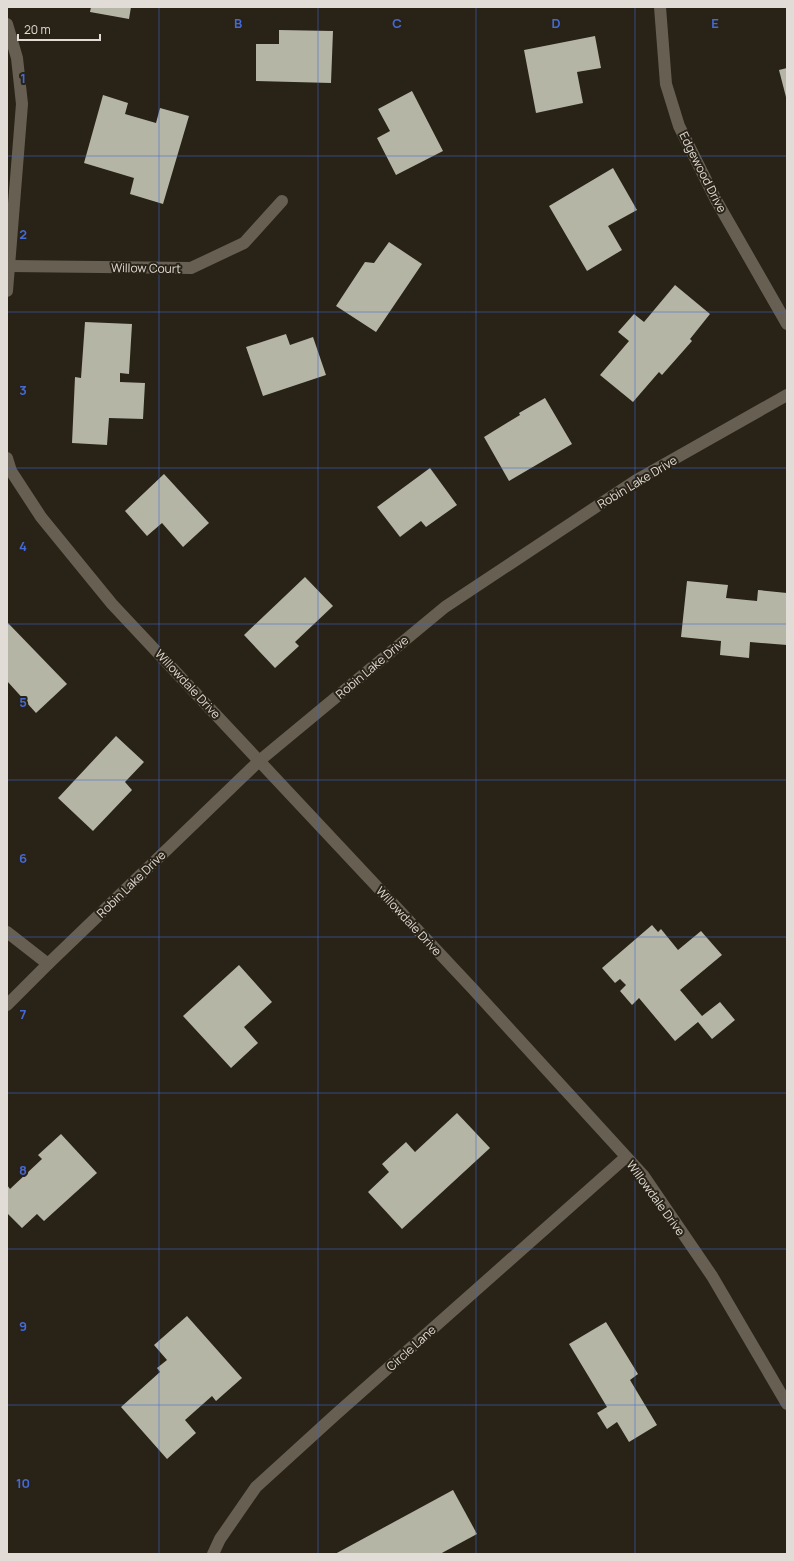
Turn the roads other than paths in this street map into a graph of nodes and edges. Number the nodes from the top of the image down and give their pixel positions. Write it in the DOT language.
graph roads {
  1 [pos="660,7"];
  2 [pos="7,24"];
  3 [pos="282,201"];
  4 [pos="9,266"];
  5 [pos="7,291"];
  6 [pos="787,324"];
  7 [pos="787,395"];
  8 [pos="7,458"];
  9 [pos="259,761"];
  10 [pos="7,932"];
  11 [pos="48,964"];
  12 [pos="7,1005"];
  13 [pos="626,1157"];
  14 [pos="787,1404"];
  15 [pos="213,1554"];
  1 -- 6 [label="street, Edgewood Drive"];
  2 -- 4 [label="street"];
  3 -- 4 [label="street, Willow Court"];
  4 -- 5 [label="street"];
  7 -- 9 [label="street, Robin Lake Drive"];
  8 -- 9 [label="street, Willowdale Drive"];
  9 -- 11 [label="street, Robin Lake Drive"];
  9 -- 13 [label="street, Willowdale Drive"];
  10 -- 11 [label="street"];
  11 -- 12 [label="street, Robin Lake Drive"];
  13 -- 14 [label="street, Willowdale Drive"];
  13 -- 15 [label="street, Circle Lane"];
}
